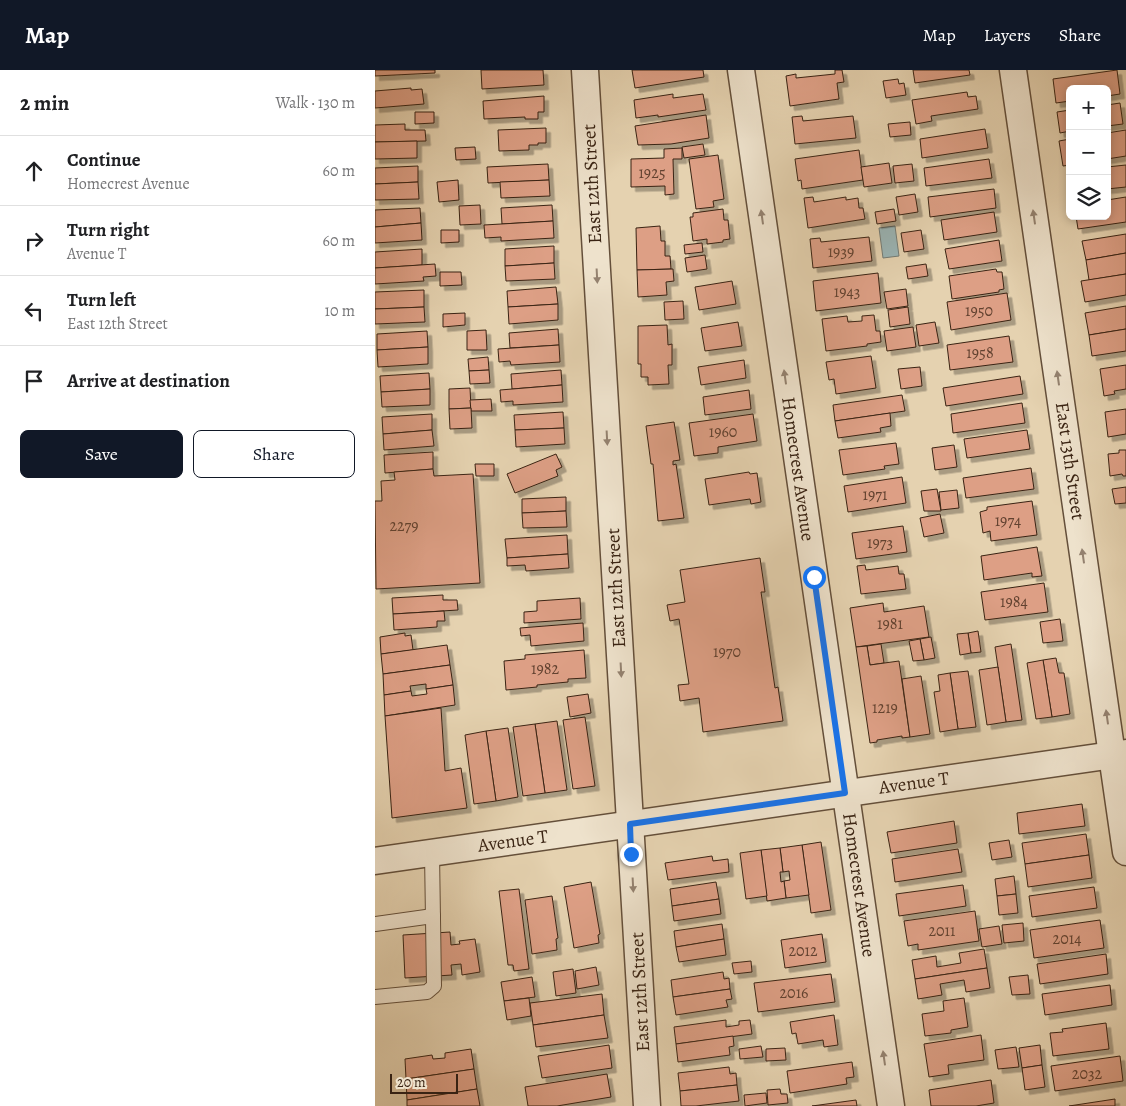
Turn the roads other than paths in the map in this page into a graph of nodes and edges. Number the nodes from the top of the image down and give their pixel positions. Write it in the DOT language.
graph roads {
  1 [pos="585,70"];
  2 [pos="741,70"];
  3 [pos="1013,70"];
  4 [pos="1119,754"];
  5 [pos="845,793"];
  6 [pos="630,824"];
  7 [pos="1126,852"];
  8 [pos="432,853"];
  9 [pos="375,861"];
  10 [pos="433,916"];
  11 [pos="375,924"];
  12 [pos="375,997"];
  13 [pos="647,1106"];
  14 [pos="891,1106"];
  1 -- 6 [label="street, East 12th Street, one-way"];
  5 -- 2 [label="street, Homecrest Avenue, one-way"];
  4 -- 3 [label="street, East 13th Street, one-way"];
  4 -- 5 [label="street, Avenue T"];
  4 -- 7 [label="street, East 13th Street"];
  5 -- 6 [label="street, Avenue T"];
  14 -- 5 [label="street, Homecrest Avenue, one-way"];
  6 -- 8 [label="street, Avenue T"];
  6 -- 13 [label="street, East 12th Street, one-way"];
  8 -- 9 [label="street, Avenue T"];
  8 -- 10 [label="lane"];
  10 -- 11 [label="lane"];
  10 -- 12 [label="lane"];
}
